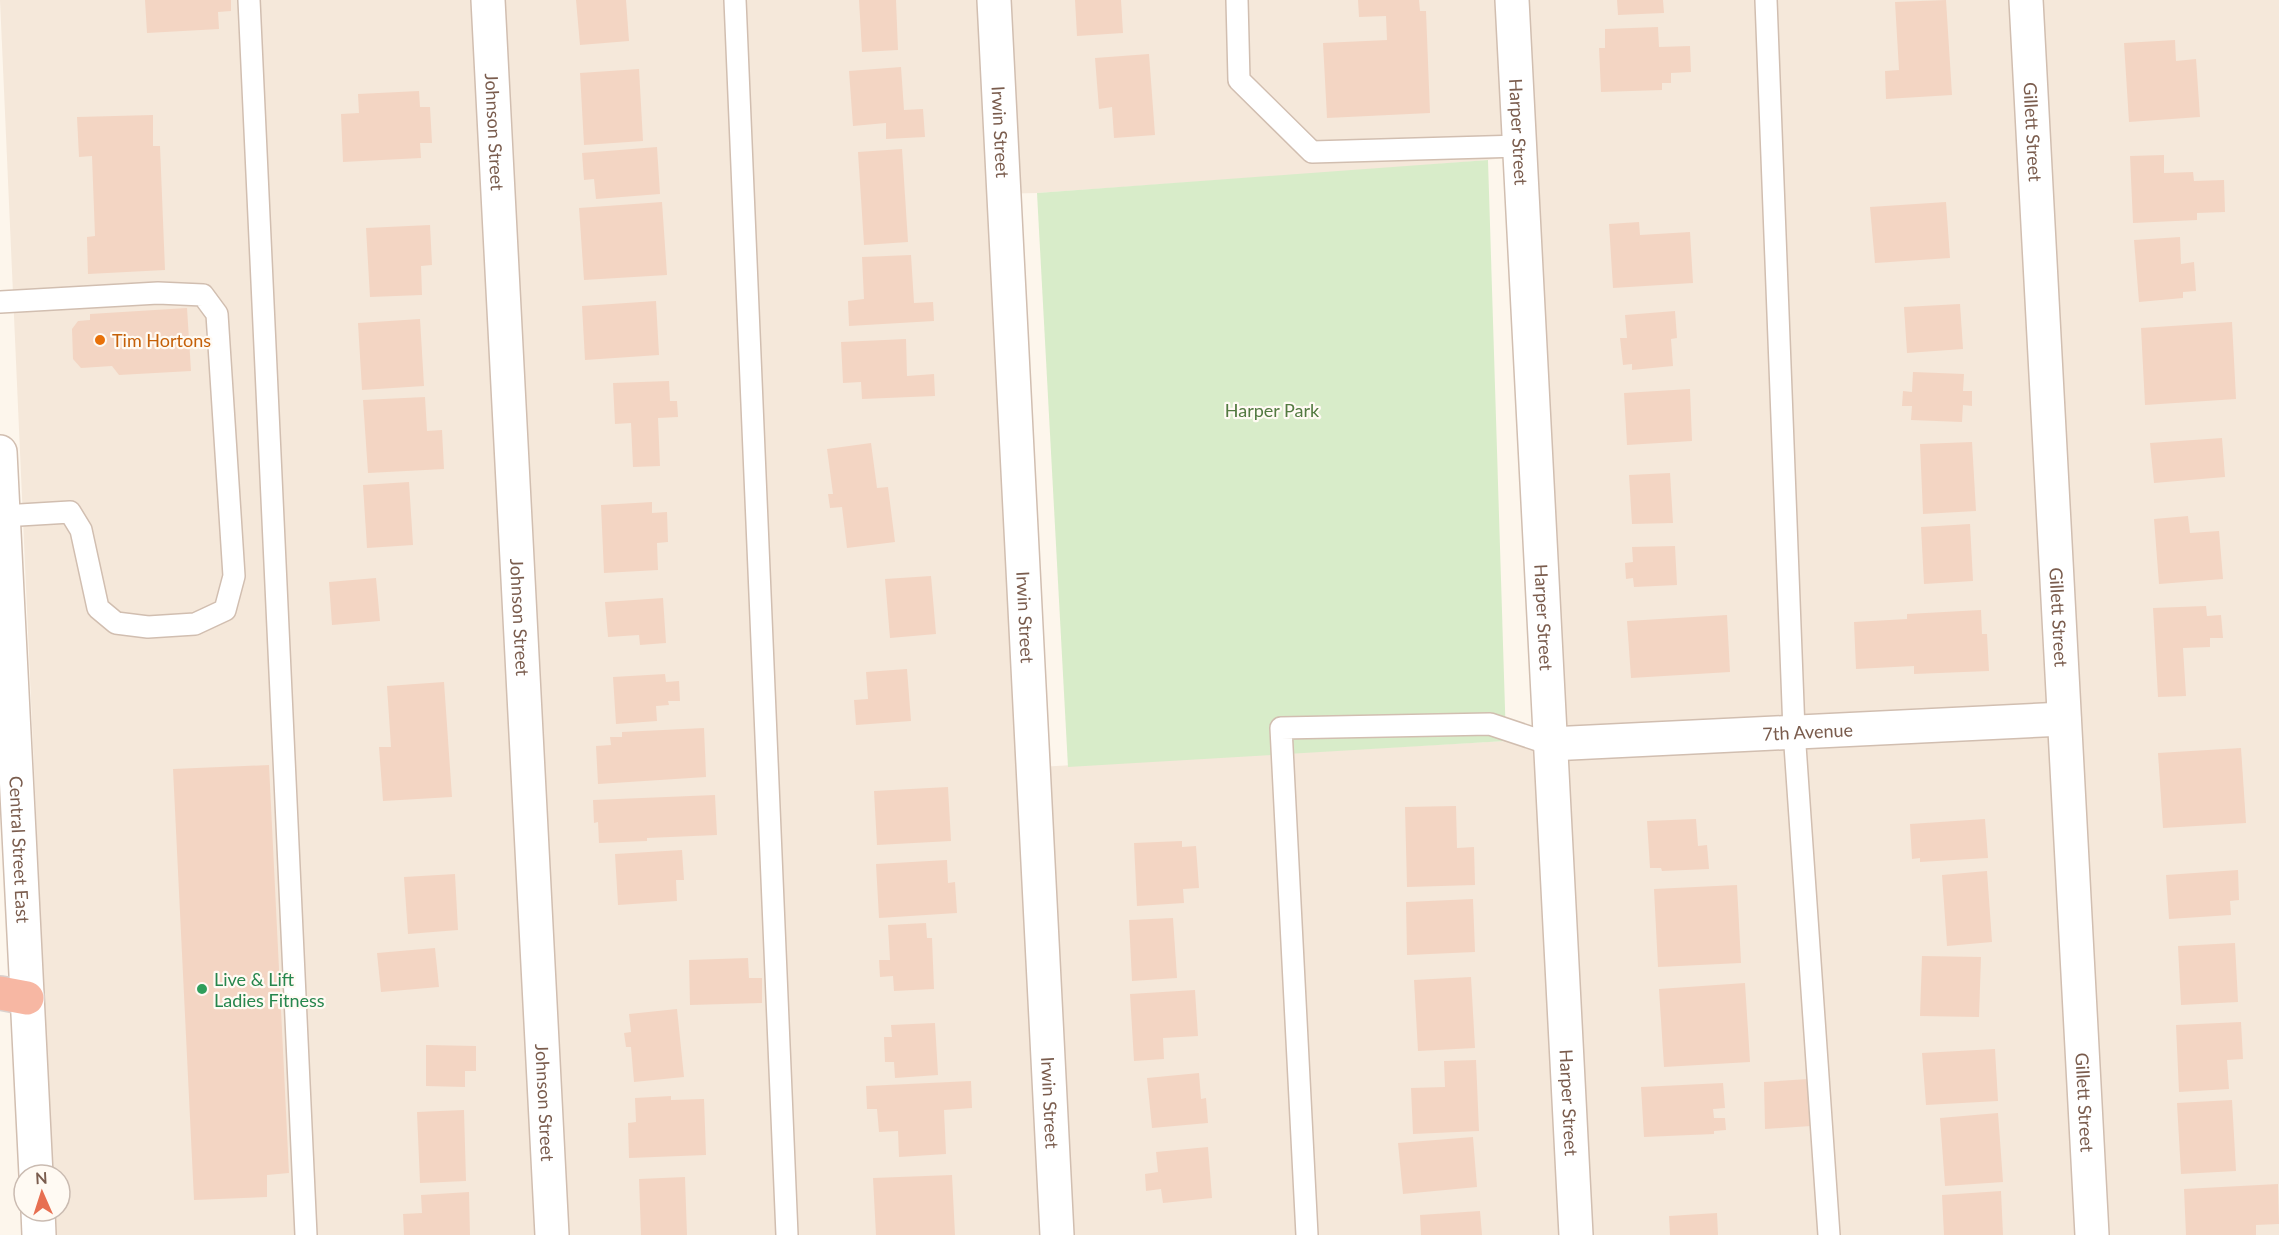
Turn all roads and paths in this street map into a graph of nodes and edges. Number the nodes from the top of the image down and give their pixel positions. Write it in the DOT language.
graph roads {
  1 [pos="249,0"];
  2 [pos="488,0"];
  3 [pos="735,0"];
  4 [pos="994,0"];
  5 [pos="1237,0"];
  6 [pos="1512,0"];
  7 [pos="1766,0"];
  8 [pos="2026,0"];
  9 [pos="1520,146"];
  10 [pos="0,302"];
  11 [pos="0,452"];
  12 [pos="3,516"];
  13 [pos="2064,719"];
  14 [pos="1794,731"];
  15 [pos="1550,744"];
  16 [pos="14,995"];
  17 [pos="35,1163"];
  18 [pos="306,1235"];
  19 [pos="552,1235"];
  20 [pos="787,1235"];
  21 [pos="1057,1235"];
  22 [pos="1307,1235"];
  23 [pos="1576,1235"];
  24 [pos="1829,1235"];
  25 [pos="2092,1235"];
  1 -- 18 [label="lane"];
  2 -- 19 [label="street, Johnson Street"];
  3 -- 20 [label="lane"];
  4 -- 21 [label="street, Irwin Street"];
  5 -- 9 [label="lane"];
  6 -- 9 [label="street, Harper Street"];
  7 -- 14 [label="lane"];
  8 -- 13 [label="street, Gillett Street"];
  9 -- 15 [label="street, Harper Street"];
  10 -- 12 [label="lane"];
  11 -- 12 [label="street, Central Street East"];
  12 -- 16 [label="street, Central Street East"];
  13 -- 14 [label="street, 7th Avenue"];
  13 -- 25 [label="street, Gillett Street"];
  14 -- 15 [label="street, 7th Avenue"];
  14 -- 24 [label="lane"];
  15 -- 22 [label="lane"];
  15 -- 23 [label="street, Harper Street"];
  16 -- 17 [label="street, Central Street East"];
}
